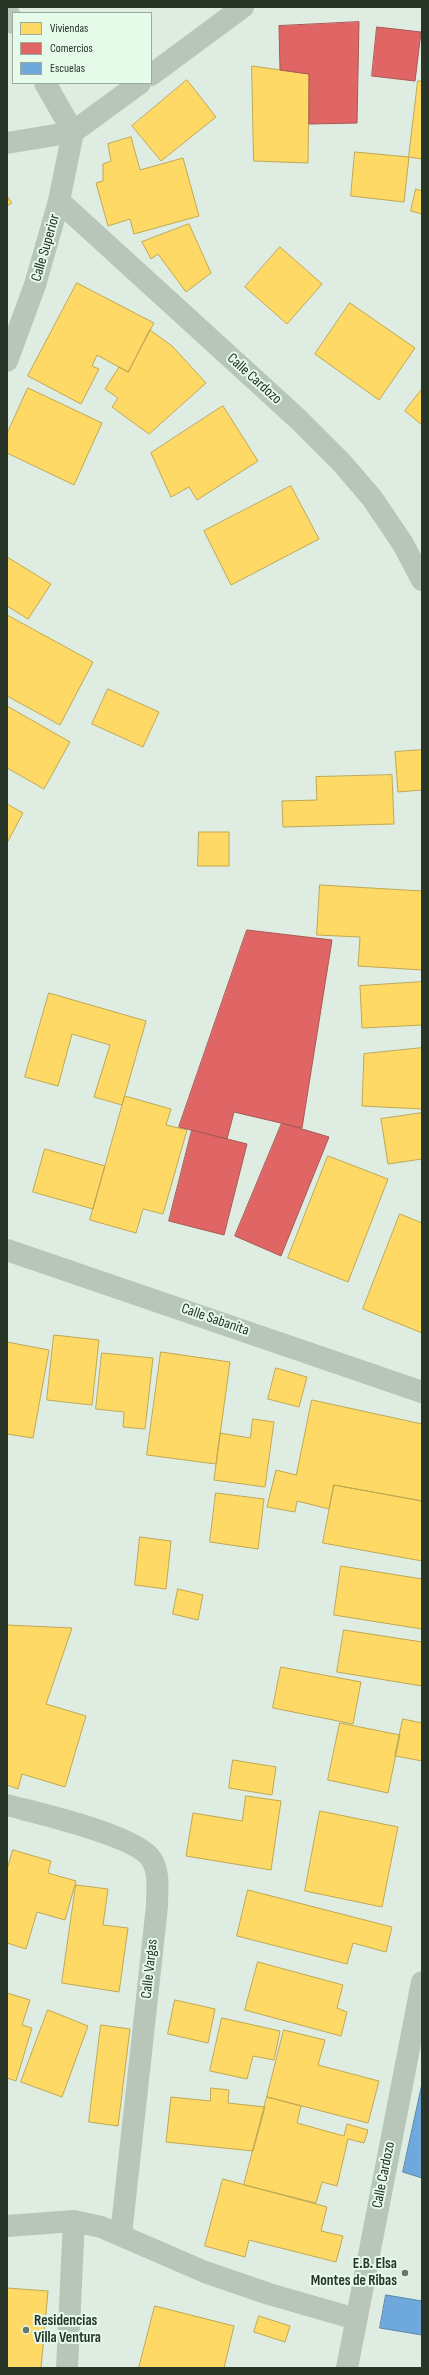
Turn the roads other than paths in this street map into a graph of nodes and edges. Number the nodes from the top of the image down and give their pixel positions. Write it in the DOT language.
graph roads {
  1 [pos="243,7"];
  2 [pos="7,10"];
  3 [pos="12,21"];
  4 [pos="152,74"];
  5 [pos="46,84"];
  6 [pos="139,84"];
  7 [pos="73,132"];
  8 [pos="7,143"];
  9 [pos="59,202"];
  10 [pos="7,361"];
  11 [pos="422,580"];
  12 [pos="7,1250"];
  13 [pos="422,1392"];
  14 [pos="7,1805"];
  15 [pos="422,1982"];
  16 [pos="74,2222"];
  17 [pos="7,2226"];
  18 [pos="121,2235"];
  19 [pos="356,2320"];
  20 [pos="67,2368"];
  21 [pos="347,2368"];
  1 -- 4 [label="street"];
  2 -- 3 [label="street"];
  5 -- 7 [label="street"];
  6 -- 7 [label="street"];
  7 -- 8 [label="street"];
  7 -- 9 [label="street, Calle Superior"];
  9 -- 10 [label="street, Calle Superior"];
  9 -- 11 [label="street, Calle Cardozo"];
  12 -- 13 [label="street, Calle Sabanita"];
  14 -- 18 [label="street, Calle Vargas"];
  15 -- 19 [label="street, Calle Cardozo"];
  16 -- 17 [label="street"];
  16 -- 18 [label="street"];
  16 -- 20 [label="street"];
  18 -- 19 [label="street"];
  19 -- 21 [label="street, Calle Cardozo"];
}
